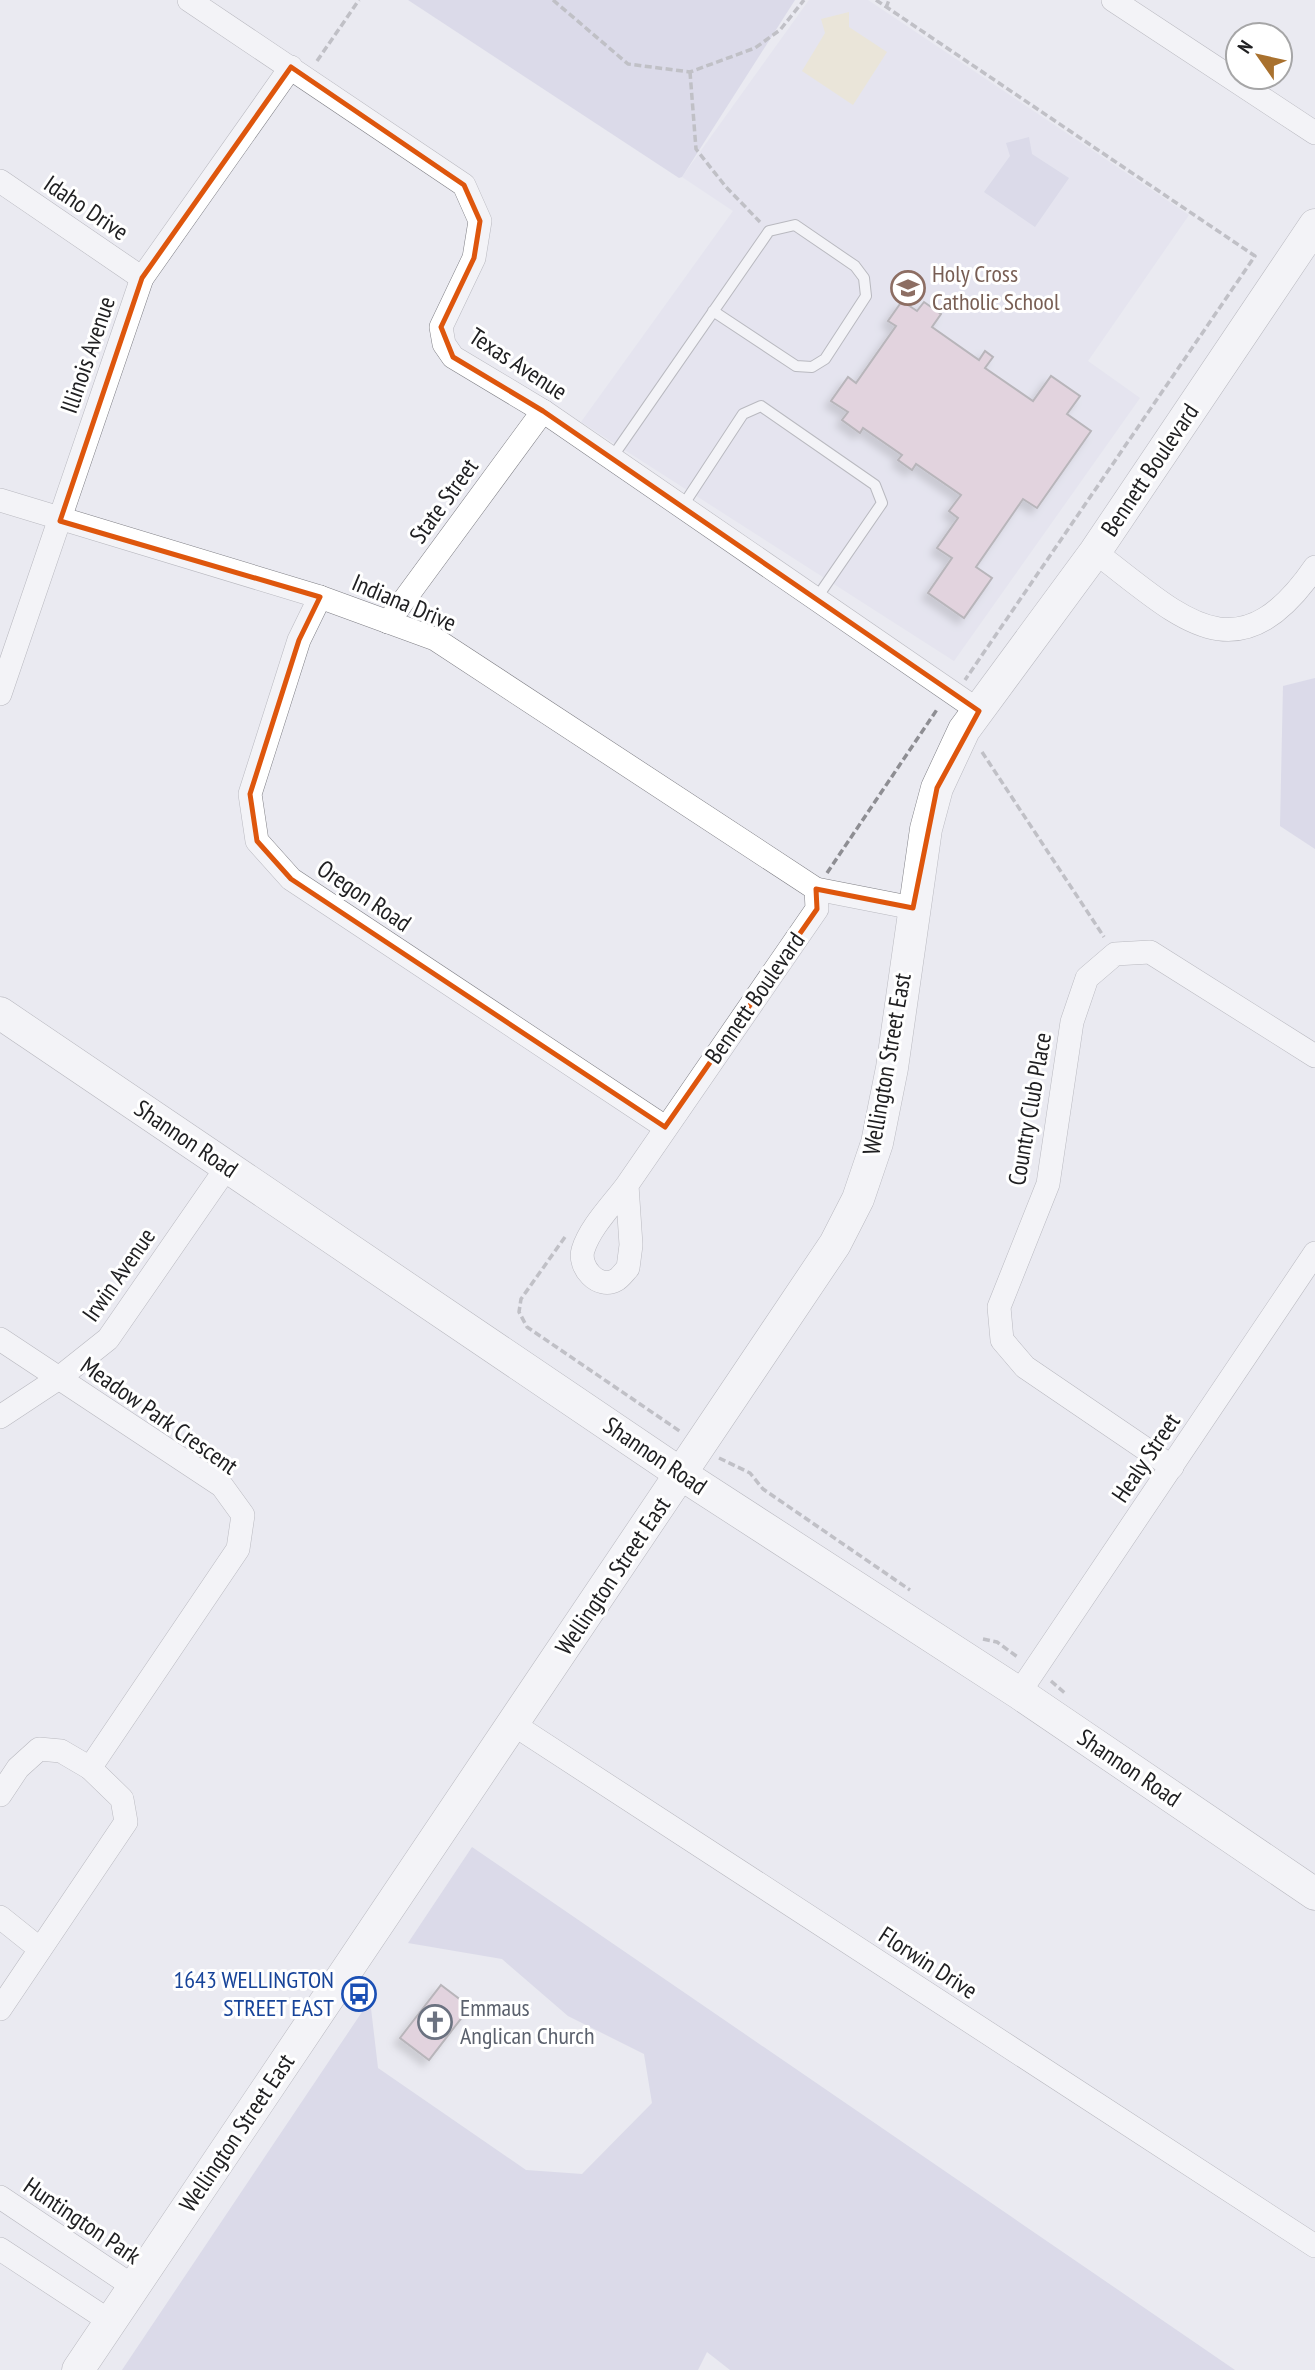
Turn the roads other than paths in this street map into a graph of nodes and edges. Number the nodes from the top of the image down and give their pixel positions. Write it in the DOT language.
graph roads {
  1 [pos="189,0"];
  2 [pos="1113,0"];
  3 [pos="298,72"];
  4 [pos="1315,132"];
  5 [pos="0,181"];
  6 [pos="1315,225"];
  7 [pos="142,278"];
  8 [pos="713,311"];
  9 [pos="543,411"];
  10 [pos="611,459"];
  11 [pos="0,500"];
  12 [pos="682,507"];
  13 [pos="60,521"];
  14 [pos="1095,552"];
  15 [pos="1315,566"];
  16 [pos="320,597"];
  17 [pos="816,599"];
  18 [pos="388,622"];
  19 [pos="0,694"];
  20 [pos="979,711"];
  21 [pos="816,889"];
  22 [pos="913,908"];
  23 [pos="0,1013"];
  24 [pos="1315,1056"];
  25 [pos="665,1127"];
  26 [pos="227,1167"];
  27 [pos="627,1185"];
  28 [pos="1315,1253"];
  29 [pos="0,1339"];
  30 [pos="58,1378"];
  31 [pos="0,1417"];
  32 [pos="1172,1467"];
  33 [pos="681,1474"];
  34 [pos="1019,1693"];
  35 [pos="513,1724"];
  36 [pos="89,1769"];
  37 [pos="0,1795"];
  38 [pos="1315,1894"];
  39 [pos="0,1917"];
  40 [pos="40,1949"];
  41 [pos="0,2009"];
  42 [pos="0,2197"];
  43 [pos="1315,2246"];
  44 [pos="0,2249"];
  45 [pos="134,2287"];
  46 [pos="111,2322"];
  47 [pos="78,2370"];
  1 -- 3 [label="street, Texas Avenue"];
  2 -- 4 [label="street"];
  3 -- 7 [label="street, Illinois Avenue"];
  3 -- 9 [label="street, Texas Avenue"];
  5 -- 7 [label="street, Idaho Drive"];
  6 -- 14 [label="main road, Bennett Boulevard"];
  7 -- 13 [label="street, Illinois Avenue"];
  8 -- 8 [label="lane"];
  8 -- 10 [label="lane"];
  9 -- 10 [label="street, Texas Avenue"];
  9 -- 18 [label="street, State Street"];
  10 -- 12 [label="street, Texas Avenue"];
  11 -- 13 [label="street, Indiana Drive"];
  12 -- 17 [label="street, Texas Avenue"];
  12 -- 17 [label="lane"];
  13 -- 16 [label="street, Indiana Drive"];
  13 -- 19 [label="street, Illinois Avenue"];
  14 -- 15 [label="street"];
  14 -- 20 [label="main road, Bennett Boulevard"];
  16 -- 18 [label="street, Indiana Drive"];
  16 -- 25 [label="street, Oregon Road"];
  17 -- 20 [label="street, Texas Avenue"];
  18 -- 21 [label="street, Indiana Drive"];
  20 -- 22 [label="main road, Wellington Street East"];
  21 -- 22 [label="street"];
  21 -- 25 [label="street, Bennett Boulevard"];
  22 -- 33 [label="main road, Wellington Street East"];
  23 -- 26 [label="main road, Shannon Road"];
  24 -- 32 [label="street, Country Club Place"];
  25 -- 27 [label="street, Bennett Boulevard"];
  26 -- 30 [label="street, Irwin Avenue"];
  26 -- 33 [label="main road, Shannon Road"];
  28 -- 32 [label="street, Healy Street"];
  29 -- 30 [label="street, Meadow Park Crescent"];
  30 -- 31 [label="street, Irwin Avenue"];
  30 -- 36 [label="street, Meadow Park Crescent"];
  32 -- 34 [label="street, Healy Street"];
  33 -- 34 [label="main road, Shannon Road"];
  33 -- 35 [label="main road, Wellington Street East"];
  34 -- 38 [label="main road, Shannon Road"];
  35 -- 43 [label="street, Florwin Drive"];
  35 -- 45 [label="main road, Wellington Street East"];
  36 -- 37 [label="street"];
  36 -- 40 [label="street"];
  39 -- 40 [label="street"];
  40 -- 41 [label="street"];
  42 -- 45 [label="street, Huntington Park"];
  44 -- 46 [label="street"];
  45 -- 46 [label="main road, Wellington Street East"];
  46 -- 47 [label="main road, Wellington Street East"];
}
